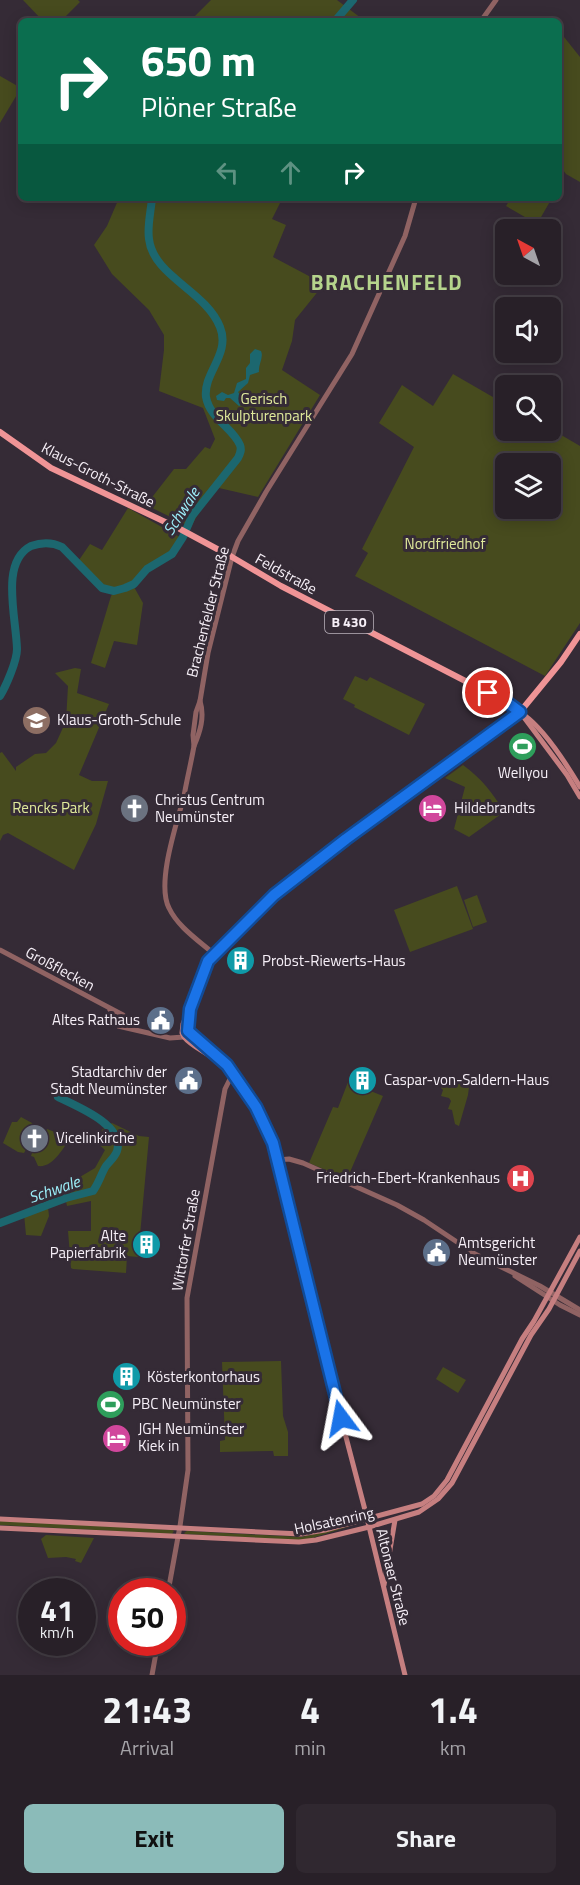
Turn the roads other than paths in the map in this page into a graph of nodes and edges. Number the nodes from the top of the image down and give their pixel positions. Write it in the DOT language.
graph roads {
  1 [pos="496,0"];
  2 [pos="483,18"];
  3 [pos="415,201"];
  4 [pos="0,432"];
  5 [pos="232,557"];
  6 [pos="580,634"];
  7 [pos="520,712"];
  8 [pos="580,787"];
  9 [pos="580,797"];
  10 [pos="0,950"];
  11 [pos="214,954"];
  12 [pos="118,1016"];
  13 [pos="125,1023"];
  14 [pos="185,1029"];
  15 [pos="184,1037"];
  16 [pos="170,1038"];
  17 [pos="196,1040"];
  18 [pos="201,1050"];
  19 [pos="211,1050"];
  20 [pos="232,1075"];
  21 [pos="278,1160"];
  22 [pos="580,1237"];
  23 [pos="580,1251"];
  24 [pos="548,1293"];
  25 [pos="555,1298"];
  26 [pos="580,1310"];
  27 [pos="580,1315"];
  28 [pos="0,1519"];
  29 [pos="367,1519"];
  30 [pos="395,1520"];
  31 [pos="369,1527"];
  32 [pos="0,1528"];
  33 [pos="180,1528"];
  34 [pos="178,1537"];
  35 [pos="171,1578"];
  36 [pos="383,1587"];
  37 [pos="155,1656"];
  38 [pos="152,1675"];
  39 [pos="405,1675"];
  1 -- 2 [label="street"];
  3 -- 5 [label="street, Brachenfelder Straße"];
  4 -- 5 [label="main road, Klaus-Groth-Straße / B 430"];
  5 -- 7 [label="main road, Feldstraße / B 430"];
  5 -- 11 [label="street, Brachenfelder Straße"];
  6 -- 7 [label="main road"];
  7 -- 8 [label="main road"];
  7 -- 9 [label="main road"];
  7 -- 11 [label="main road"];
  10 -- 12 [label="street, Großflecken"];
  11 -- 14 [label="main road"];
  12 -- 13 [label="street, Großflecken"];
  12 -- 13 [label="street, Großflecken"];
  13 -- 16 [label="street"];
  14 -- 15 [label="street"];
  14 -- 16 [label="street"];
  14 -- 17 [label="main road, Altonaer Straße"];
  15 -- 16 [label="street"];
  15 -- 17 [label="main road, Altonaer Straße"];
  15 -- 18 [label="main road, Altonaer Straße"];
  17 -- 19 [label="main road, Altonaer Straße"];
  18 -- 19 [label="main road"];
  18 -- 20 [label="main road, Altonaer Straße"];
  19 -- 20 [label="main road, Altonaer Straße"];
  20 -- 21 [label="main road, Altonaer Straße"];
  20 -- 33 [label="street, Wittorfer Straße"];
  21 -- 24 [label="street"];
  21 -- 29 [label="main road, Altonaer Straße"];
  22 -- 24 [label="main road, Holsatenring"];
  23 -- 25 [label="main road, Holsatenring"];
  24 -- 25 [label="street"];
  24 -- 29 [label="main road, Holsatenring"];
  25 -- 26 [label="street"];
  25 -- 27 [label="street"];
  25 -- 30 [label="main road, Holsatenring"];
  28 -- 33 [label="main road, Holsatenring"];
  29 -- 31 [label="main road, Altonaer Straße"];
  29 -- 33 [label="main road, Holsatenring"];
  30 -- 31 [label="main road, Holsatenring"];
  30 -- 36 [label="main road"];
  31 -- 34 [label="main road, Holsatenring"];
  31 -- 36 [label="main road, Altonaer Straße"];
  32 -- 34 [label="main road, Holsatenring"];
  33 -- 34 [label="street, Wittorfer Straße"];
  34 -- 35 [label="street, Wittorfer Straße"];
  36 -- 39 [label="main road, Altonaer Straße"];
  37 -- 38 [label="street"];
}
